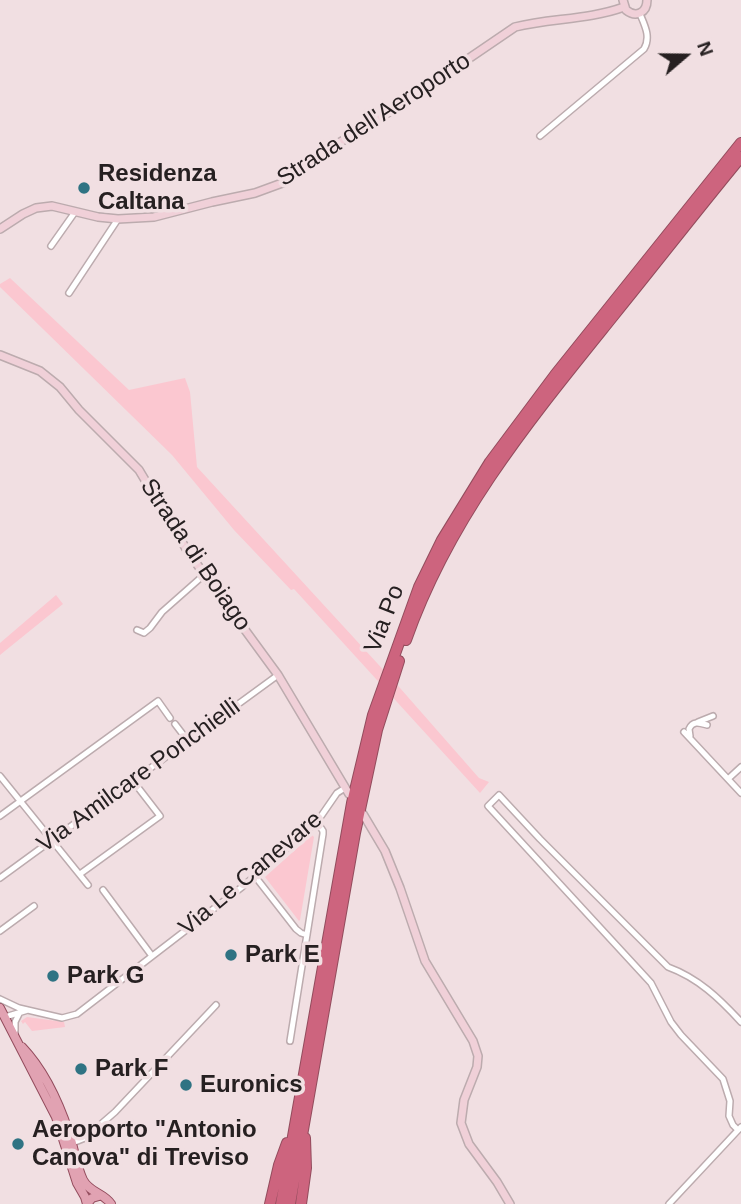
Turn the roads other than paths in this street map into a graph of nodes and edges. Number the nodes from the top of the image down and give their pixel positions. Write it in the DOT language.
graph roads {
  1 [pos="647,0"];
  2 [pos="623,4"];
  3 [pos="640,14"];
  4 [pos="540,136"];
  5 [pos="741,144"];
  6 [pos="741,157"];
  7 [pos="75,212"];
  8 [pos="118,219"];
  9 [pos="0,229"];
  10 [pos="51,246"];
  11 [pos="69,293"];
  12 [pos="0,355"];
  13 [pos="205,574"];
  14 [pos="137,630"];
  15 [pos="278,675"];
  16 [pos="713,716"];
  17 [pos="170,718"];
  18 [pos="698,722"];
  19 [pos="175,724"];
  20 [pos="707,726"];
  21 [pos="684,732"];
  22 [pos="691,739"];
  23 [pos="188,741"];
  24 [pos="741,767"];
  25 [pos="0,776"];
  26 [pos="728,779"];
  27 [pos="133,781"];
  28 [pos="347,791"];
  29 [pos="741,793"];
  30 [pos="20,802"];
  31 [pos="363,814"];
  32 [pos="0,816"];
  33 [pos="317,822"];
  34 [pos="53,840"];
  35 [pos="80,874"];
  36 [pos="254,875"];
  37 [pos="0,878"];
  38 [pos="88,885"];
  39 [pos="103,890"];
  40 [pos="34,906"];
  41 [pos="0,931"];
  42 [pos="307,935"];
  43 [pos="152,956"];
  44 [pos="0,999"];
  45 [pos="216,1005"];
  46 [pos="19,1011"];
  47 [pos="2,1013"];
  48 [pos="741,1021"];
  49 [pos="15,1035"];
  50 [pos="290,1041"];
  51 [pos="301,1113"];
  52 [pos="739,1129"];
  53 [pos="69,1144"];
  54 [pos="99,1196"];
  55 [pos="87,1204"];
  56 [pos="111,1204"];
  57 [pos="270,1204"];
  58 [pos="281,1204"];
  59 [pos="290,1204"];
  60 [pos="301,1204"];
  61 [pos="509,1204"];
  62 [pos="669,1204"];
  1 -- 3 [label="street"];
  2 -- 3 [label="street, Strada dell'Aeroporto"];
  2 -- 8 [label="street, Strada dell'Aeroporto"];
  3 -- 4 [label="street"];
  5 -- 51 [label="highway, Via Po"];
  6 -- 51 [label="highway, Via Po"];
  7 -- 8 [label="street, Strada dell'Aeroporto"];
  7 -- 9 [label="street, Strada dell'Aeroporto"];
  7 -- 10 [label="street"];
  8 -- 11 [label="street"];
  12 -- 13 [label="street, Strada di Boiago"];
  13 -- 14 [label="street"];
  13 -- 15 [label="street, Strada di Boiago"];
  15 -- 23 [label="street, Via Amilcare Ponchielli"];
  15 -- 28 [label="street, Strada di Boiago"];
  16 -- 18 [label="street"];
  17 -- 30 [label="street"];
  18 -- 20 [label="street"];
  18 -- 22 [label="street"];
  19 -- 23 [label="street"];
  21 -- 22 [label="street"];
  22 -- 26 [label="street"];
  23 -- 27 [label="street, Via Amilcare Ponchielli"];
  24 -- 26 [label="street"];
  25 -- 30 [label="street"];
  26 -- 29 [label="street"];
  27 -- 34 [label="street, Via Amilcare Ponchielli"];
  27 -- 35 [label="street"];
  28 -- 33 [label="street, Via Le Canevare"];
  30 -- 32 [label="street"];
  30 -- 34 [label="street"];
  31 -- 61 [label="street"];
  33 -- 36 [label="street, Via Le Canevare"];
  33 -- 42 [label="street"];
  34 -- 35 [label="street"];
  34 -- 37 [label="street, Via Amilcare Ponchielli"];
  35 -- 38 [label="street"];
  36 -- 42 [label="street"];
  36 -- 43 [label="street, Via Le Canevare"];
  39 -- 43 [label="street"];
  40 -- 41 [label="street"];
  42 -- 50 [label="street"];
  43 -- 46 [label="street, Via Le Canevare"];
  44 -- 46 [label="street, Via Le Canevare"];
  45 -- 53 [label="street"];
  46 -- 47 [label="street"];
  46 -- 49 [label="street"];
  47 -- 49 [label="main road"];
  48 -- 52 [label="street"];
  49 -- 53 [label="main road"];
  51 -- 57 [label="highway"];
  51 -- 58 [label="highway, Via Po"];
  51 -- 59 [label="highway, Via Po"];
  51 -- 60 [label="highway"];
  52 -- 62 [label="street"];
  53 -- 54 [label="main road"];
  53 -- 55 [label="main road"];
  54 -- 55 [label="main road"];
  54 -- 56 [label="main road"];
}
